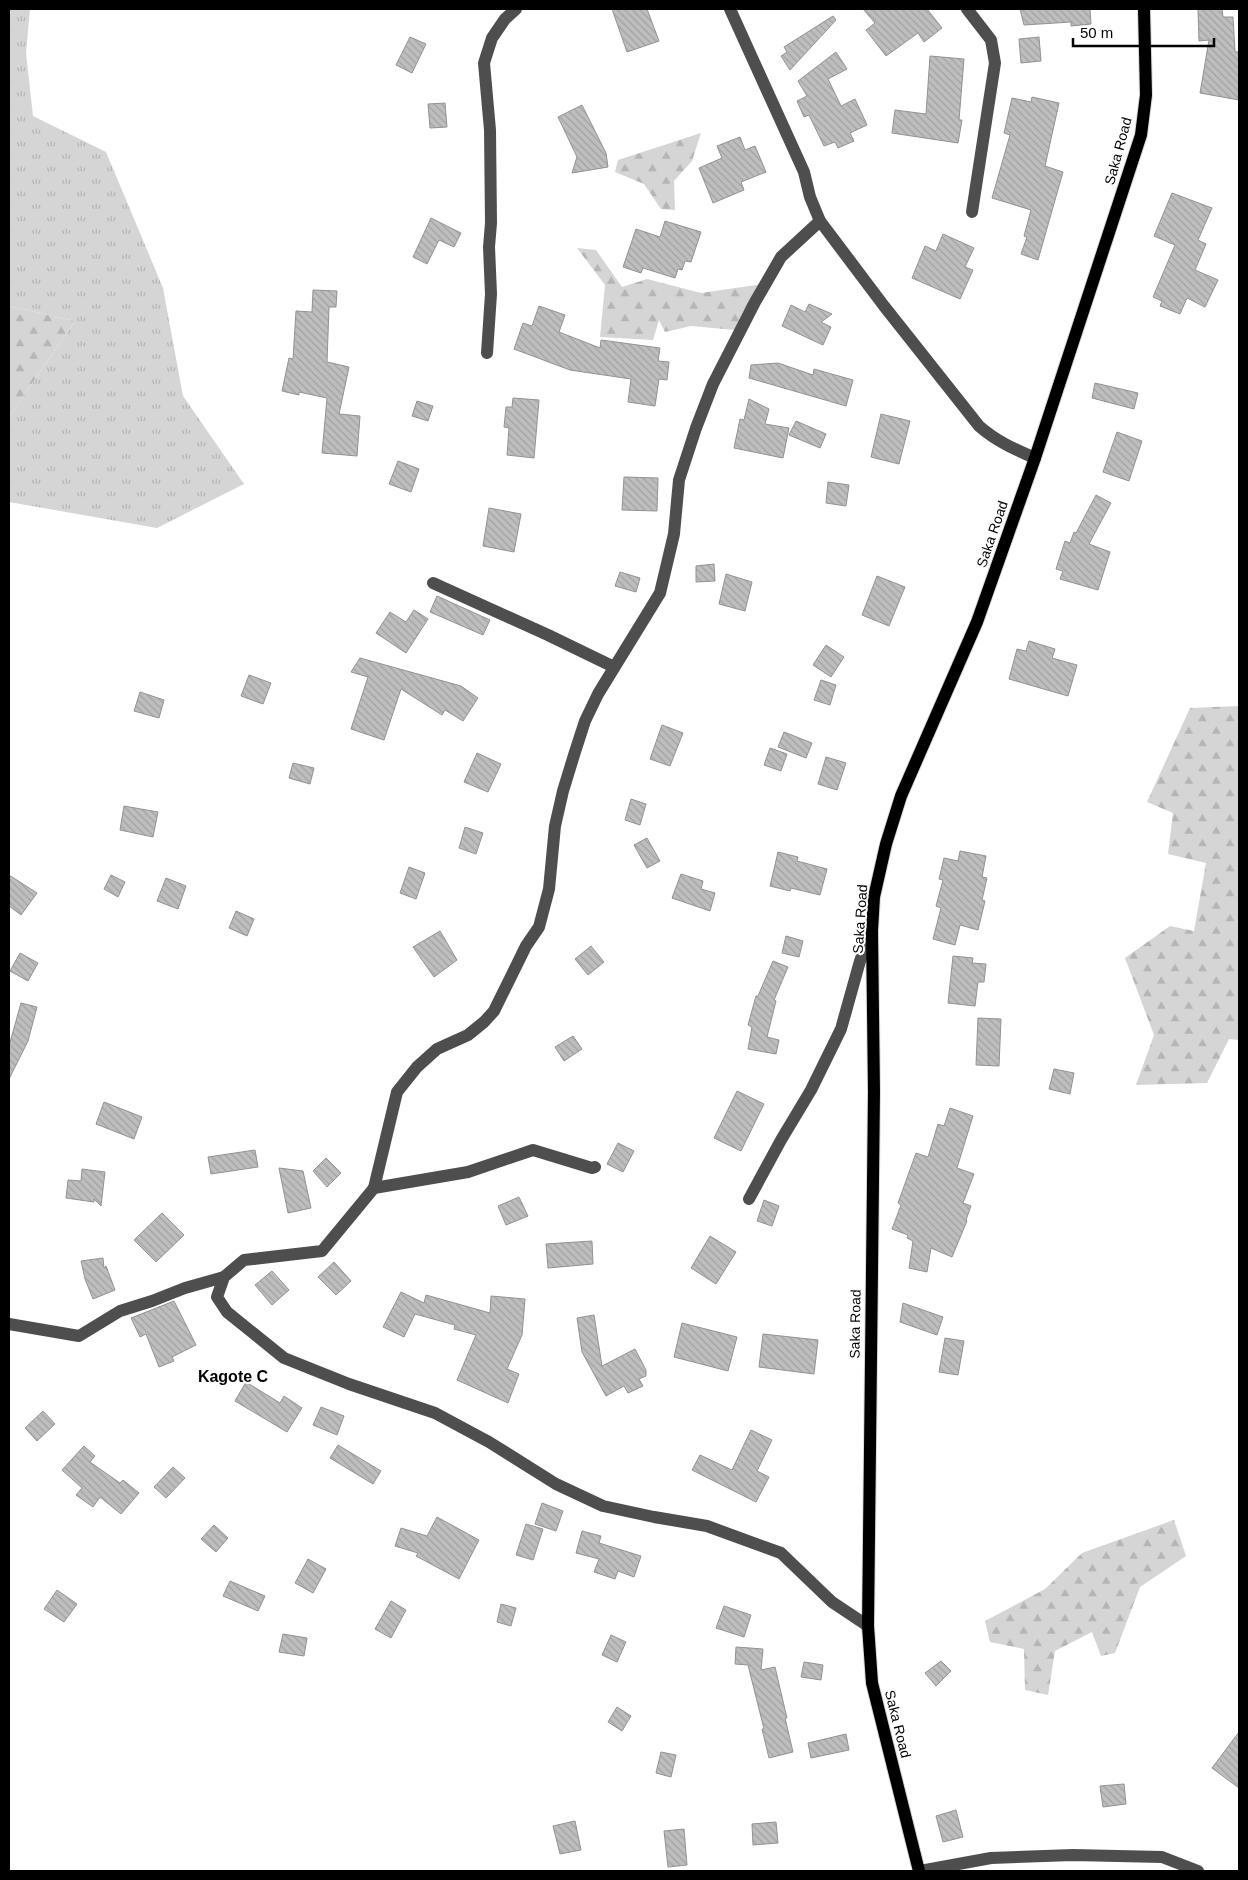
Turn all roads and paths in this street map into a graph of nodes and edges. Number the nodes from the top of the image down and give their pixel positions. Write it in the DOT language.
graph roads {
  1 [pos="516,9"];
  2 [pos="730,9"];
  3 [pos="967,9"];
  4 [pos="1144,9"];
  5 [pos="972,212"];
  6 [pos="820,221"];
  7 [pos="486,353"];
  8 [pos="1035,458"];
  9 [pos="433,583"];
  10 [pos="614,667"];
  11 [pos="872,931"];
  12 [pos="595,1167"];
  13 [pos="374,1188"];
  14 [pos="749,1199"];
  15 [pos="224,1277"];
  16 [pos="9,1324"];
  17 [pos="868,1626"];
  18 [pos="920,1871"];
  19 [pos="1198,1871"];
  1 -- 7 [label="street"];
  2 -- 6 [label="street"];
  3 -- 5 [label="street"];
  4 -- 8 [label="main road, Saka Road"];
  6 -- 8 [label="street"];
  6 -- 10 [label="street"];
  8 -- 11 [label="main road, Saka Road"];
  9 -- 10 [label="street"];
  10 -- 13 [label="street"];
  11 -- 14 [label="street"];
  11 -- 17 [label="main road, Saka Road"];
  12 -- 13 [label="street"];
  13 -- 15 [label="street"];
  15 -- 16 [label="street"];
  15 -- 17 [label="street"];
  17 -- 18 [label="main road, Saka Road"];
  18 -- 19 [label="street"];
}
